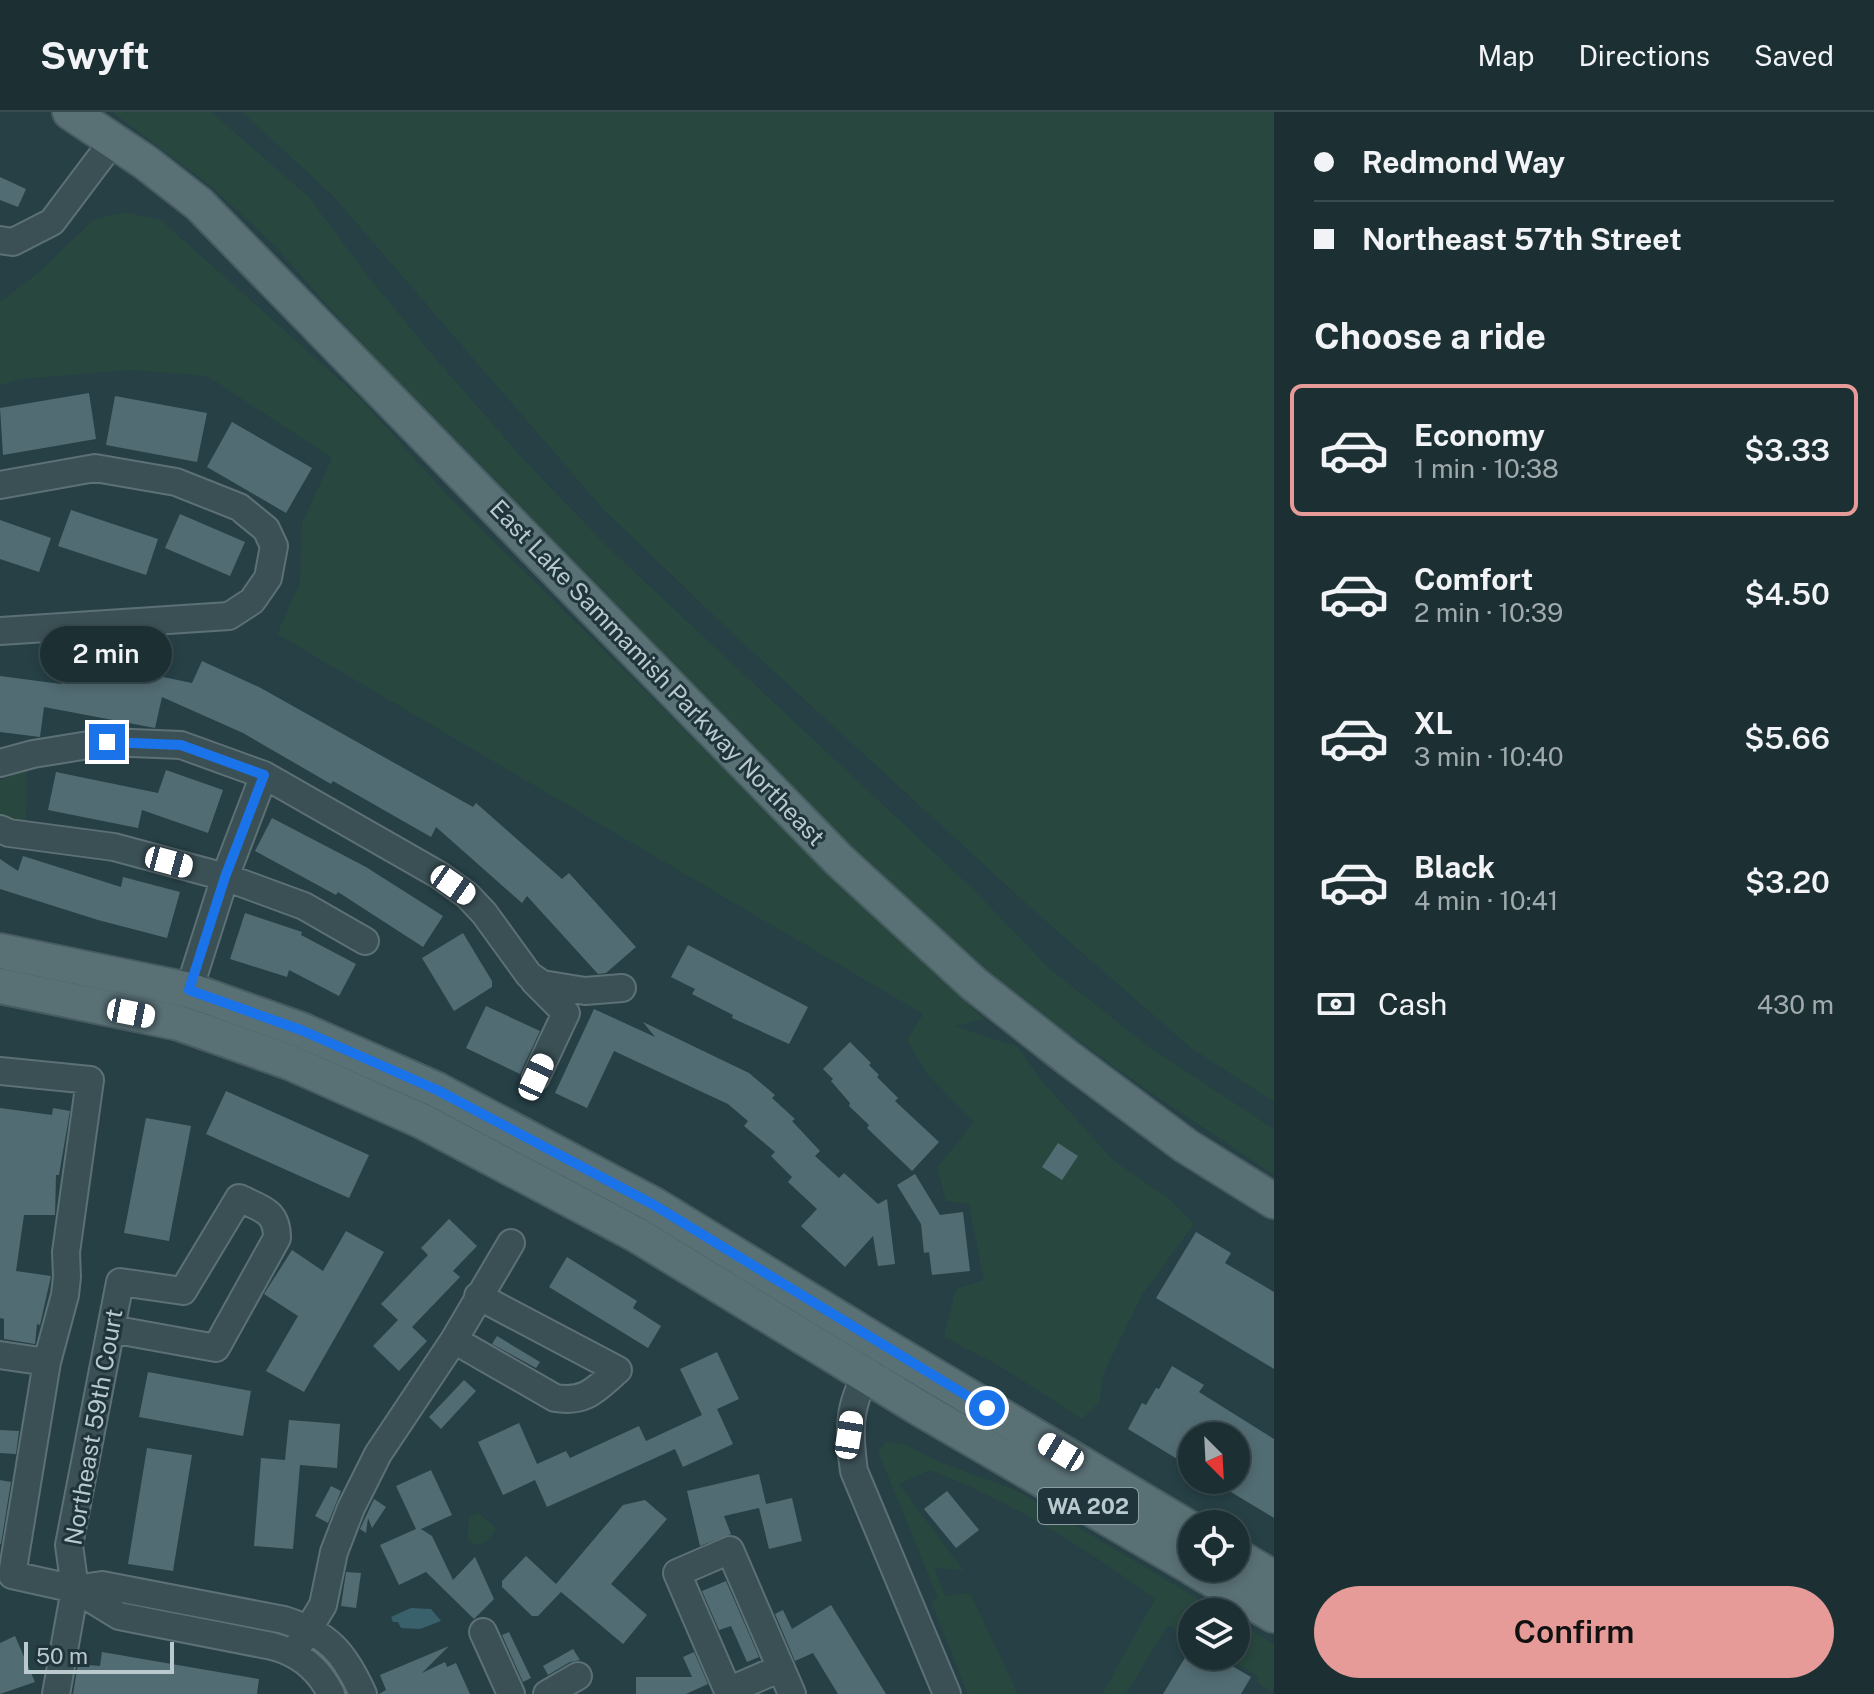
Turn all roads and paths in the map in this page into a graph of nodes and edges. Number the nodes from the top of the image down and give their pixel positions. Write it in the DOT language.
graph roads {
  1 [pos="70,112"];
  2 [pos="113,141"];
  3 [pos="0,240"];
  4 [pos="0,485"];
  5 [pos="0,631"];
  6 [pos="0,763"];
  7 [pos="264,775"];
  8 [pos="0,829"];
  9 [pos="225,877"];
  10 [pos="365,941"];
  11 [pos="0,951"];
  12 [pos="529,975"];
  13 [pos="0,986"];
  14 [pos="622,988"];
  15 [pos="189,990"];
  16 [pos="0,1071"];
  17 [pos="536,1077"];
  18 [pos="1274,1201"];
  19 [pos="511,1243"];
  20 [pos="478,1296"];
  21 [pos="111,1329"];
  22 [pos="454,1340"];
  23 [pos="882,1345"];
  24 [pos="0,1355"];
  25 [pos="47,1362"];
  26 [pos="865,1375"];
  27 [pos="1178,1522"];
  28 [pos="1178,1560"];
  29 [pos="1250,1564"];
  30 [pos="6,1577"];
  31 [pos="1274,1578"];
  32 [pos="1216,1582"];
  33 [pos="75,1589"];
  34 [pos="1274,1615"];
  35 [pos="308,1628"];
  36 [pos="483,1632"];
  37 [pos="294,1653"];
  38 [pos="781,1668"];
  39 [pos="578,1676"];
  40 [pos="360,1686"];
  41 [pos="327,1693"];
  42 [pos="56,1694"];
  43 [pos="511,1694"];
  44 [pos="547,1694"];
  45 [pos="792,1694"];
  46 [pos="947,1694"];
  1 -- 2 [label="main road, East Lake Sammamish Parkway Northeast"];
  2 -- 3 [label="street"];
  2 -- 18 [label="main road, East Lake Sammamish Parkway Northeast"];
  4 -- 5 [label="street"];
  6 -- 7 [label="street"];
  7 -- 9 [label="street"];
  7 -- 12 [label="street"];
  8 -- 9 [label="street"];
  9 -- 10 [label="street"];
  9 -- 15 [label="street"];
  11 -- 15 [label="main road, WA 202"];
  12 -- 14 [label="street"];
  12 -- 17 [label="street"];
  13 -- 26 [label="main road, WA 202"];
  15 -- 23 [label="main road, WA 202"];
  16 -- 25 [label="street"];
  19 -- 20 [label="street"];
  20 -- 22 [label="street"];
  20 -- 22 [label="street"];
  21 -- 21 [label="street, Northeast 59th Court"];
  21 -- 33 [label="street, Northeast 59th Court"];
  22 -- 35 [label="street"];
  23 -- 26 [label="street"];
  23 -- 27 [label="main road, WA 202"];
  24 -- 25 [label="street"];
  25 -- 30 [label="street"];
  26 -- 28 [label="main road, WA 202"];
  26 -- 46 [label="street"];
  29 -- 31 [label="main road"];
  30 -- 33 [label="street"];
  32 -- 34 [label="main road, WA 202"];
  33 -- 35 [label="street"];
  33 -- 37 [label="street"];
  33 -- 42 [label="street, Northeast 59th Court"];
  35 -- 37 [label="street"];
  35 -- 40 [label="street"];
  36 -- 43 [label="street"];
  37 -- 41 [label="street"];
  38 -- 38 [label="street"];
  38 -- 45 [label="street"];
  39 -- 44 [label="street"];
  40 -- 41 [label="street"];
}
